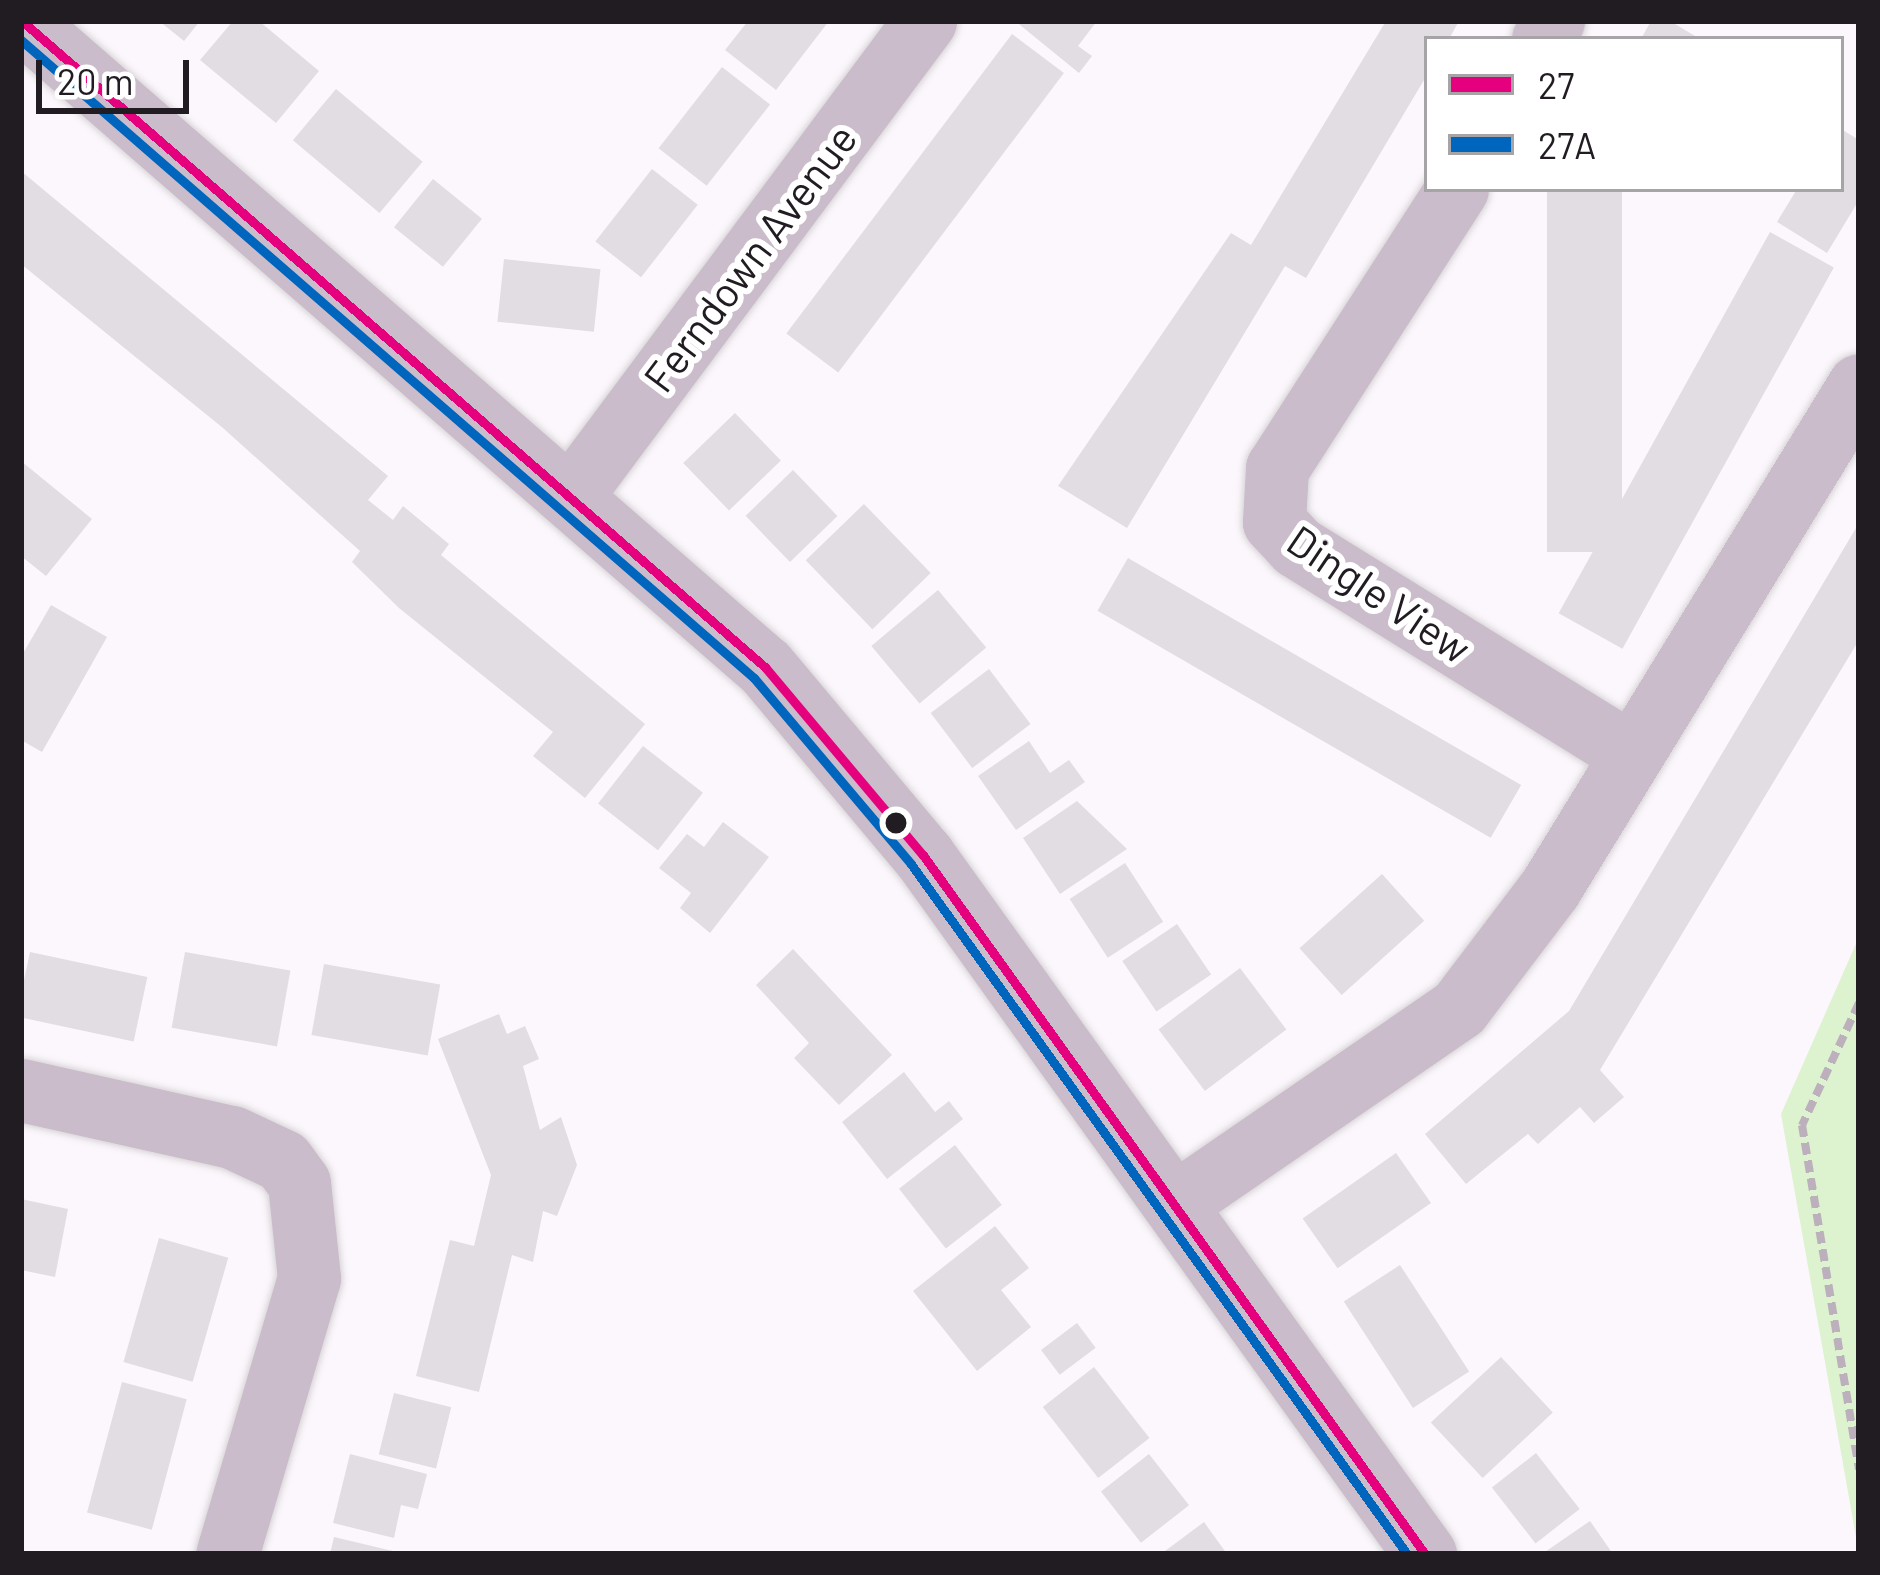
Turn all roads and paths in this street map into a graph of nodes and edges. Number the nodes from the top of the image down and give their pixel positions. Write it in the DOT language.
graph roads {
  1 [pos="22,21"];
  2 [pos="925,21"];
  3 [pos="1455,192"];
  4 [pos="1859,385"];
  5 [pos="573,493"];
  6 [pos="1632,754"];
  7 [pos="1859,1003"];
  8 [pos="21,1090"];
  9 [pos="1177,1202"];
  10 [pos="1859,1469"];
  11 [pos="227,1554"];
  12 [pos="1425,1554"];
  1 -- 5 [label="street"];
  2 -- 5 [label="street, Ferndown Avenue"];
  3 -- 6 [label="street, Dingle View"];
  4 -- 6 [label="street"];
  5 -- 9 [label="street"];
  6 -- 9 [label="street"];
  7 -- 10 [label="path"];
  8 -- 11 [label="street"];
  9 -- 12 [label="street"];
}
